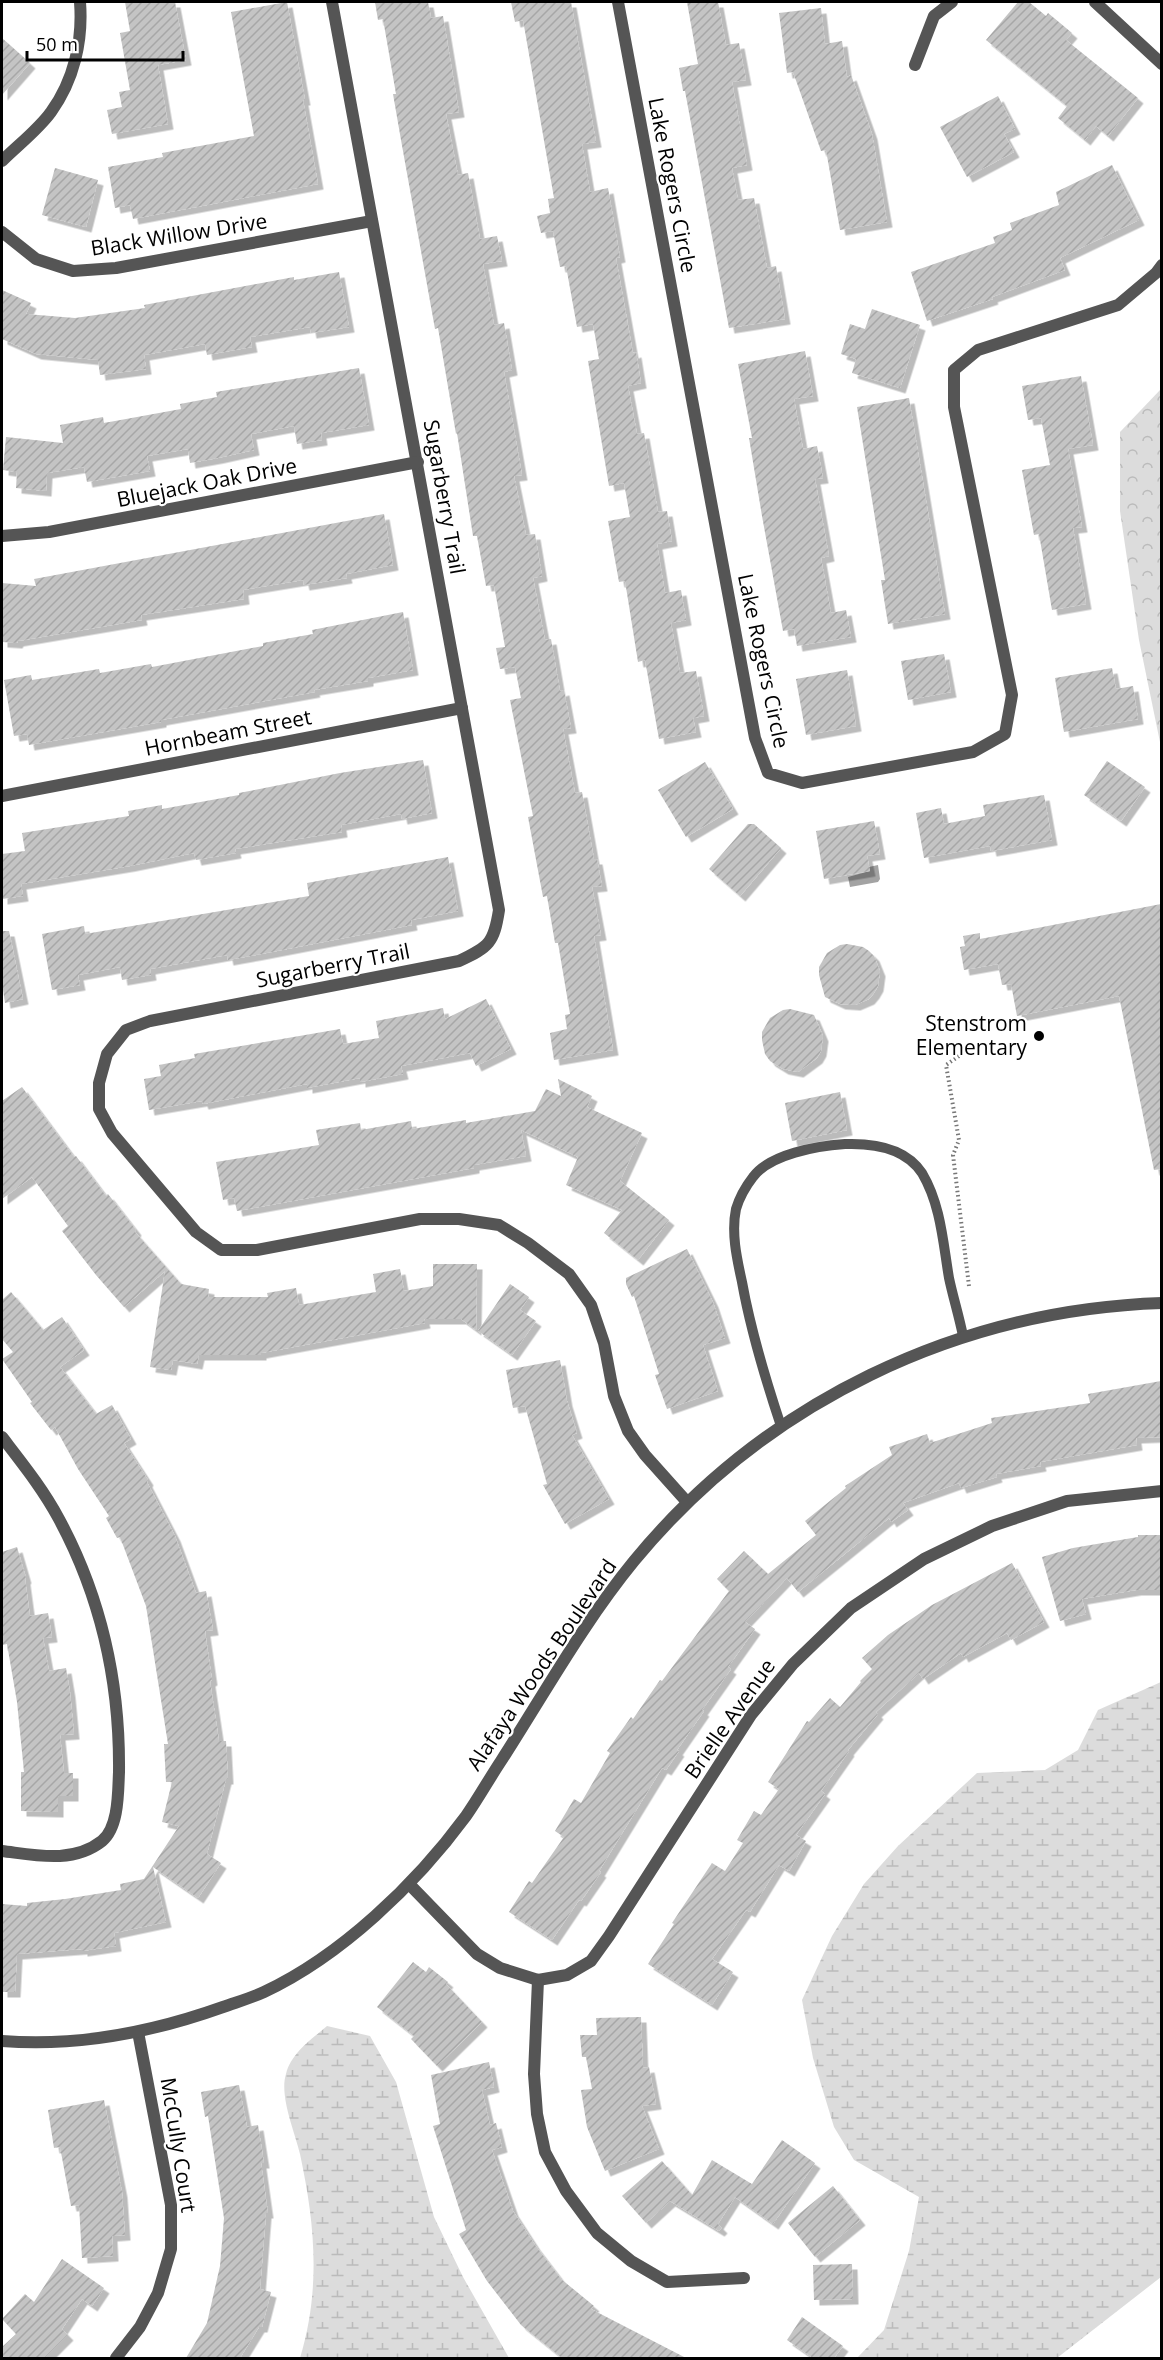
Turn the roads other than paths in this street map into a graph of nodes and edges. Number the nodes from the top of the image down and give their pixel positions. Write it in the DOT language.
graph roads {
  1 [pos="80,2"];
  2 [pos="332,2"];
  3 [pos="618,2"];
  4 [pos="952,2"];
  5 [pos="1095,2"];
  6 [pos="1161,64"];
  7 [pos="915,65"];
  8 [pos="2,161"];
  9 [pos="372,221"];
  10 [pos="2,232"];
  11 [pos="1161,265"];
  12 [pos="418,462"];
  13 [pos="2,536"];
  14 [pos="462,708"];
  15 [pos="2,796"];
  16 [pos="1161,1303"];
  17 [pos="963,1336"];
  18 [pos="781,1426"];
  19 [pos="2,1437"];
  20 [pos="1161,1491"];
  21 [pos="687,1502"];
  22 [pos="2,1851"];
  23 [pos="410,1885"];
  24 [pos="538,1980"];
  25 [pos="138,2032"];
  26 [pos="2,2041"];
  27 [pos="744,2278"];
  28 [pos="116,2358"];
  1 -- 8 [label="street"];
  2 -- 9 [label="street, Sugarberry Trail"];
  3 -- 11 [label="street, Lake Rogers Circle"];
  4 -- 7 [label="street"];
  5 -- 6 [label="street"];
  9 -- 10 [label="street, Black Willow Drive"];
  9 -- 12 [label="street, Sugarberry Trail"];
  12 -- 13 [label="street, Bluejack Oak Drive"];
  12 -- 14 [label="street, Sugarberry Trail"];
  14 -- 15 [label="street, Hornbeam Street"];
  14 -- 21 [label="street, Sugarberry Trail"];
  16 -- 17 [label="street, Alafaya Woods Boulevard"];
  17 -- 18 [label="street, Alafaya Woods Boulevard"];
  17 -- 18 [label="lane"];
  18 -- 21 [label="street, Alafaya Woods Boulevard"];
  19 -- 22 [label="street"];
  20 -- 24 [label="street, Brielle Avenue"];
  21 -- 23 [label="street, Alafaya Woods Boulevard"];
  23 -- 24 [label="street, Brielle Avenue"];
  23 -- 25 [label="street, Alafaya Woods Boulevard"];
  24 -- 27 [label="street"];
  25 -- 26 [label="street, Alafaya Woods Boulevard"];
  25 -- 28 [label="street, McCully Court"];
}
